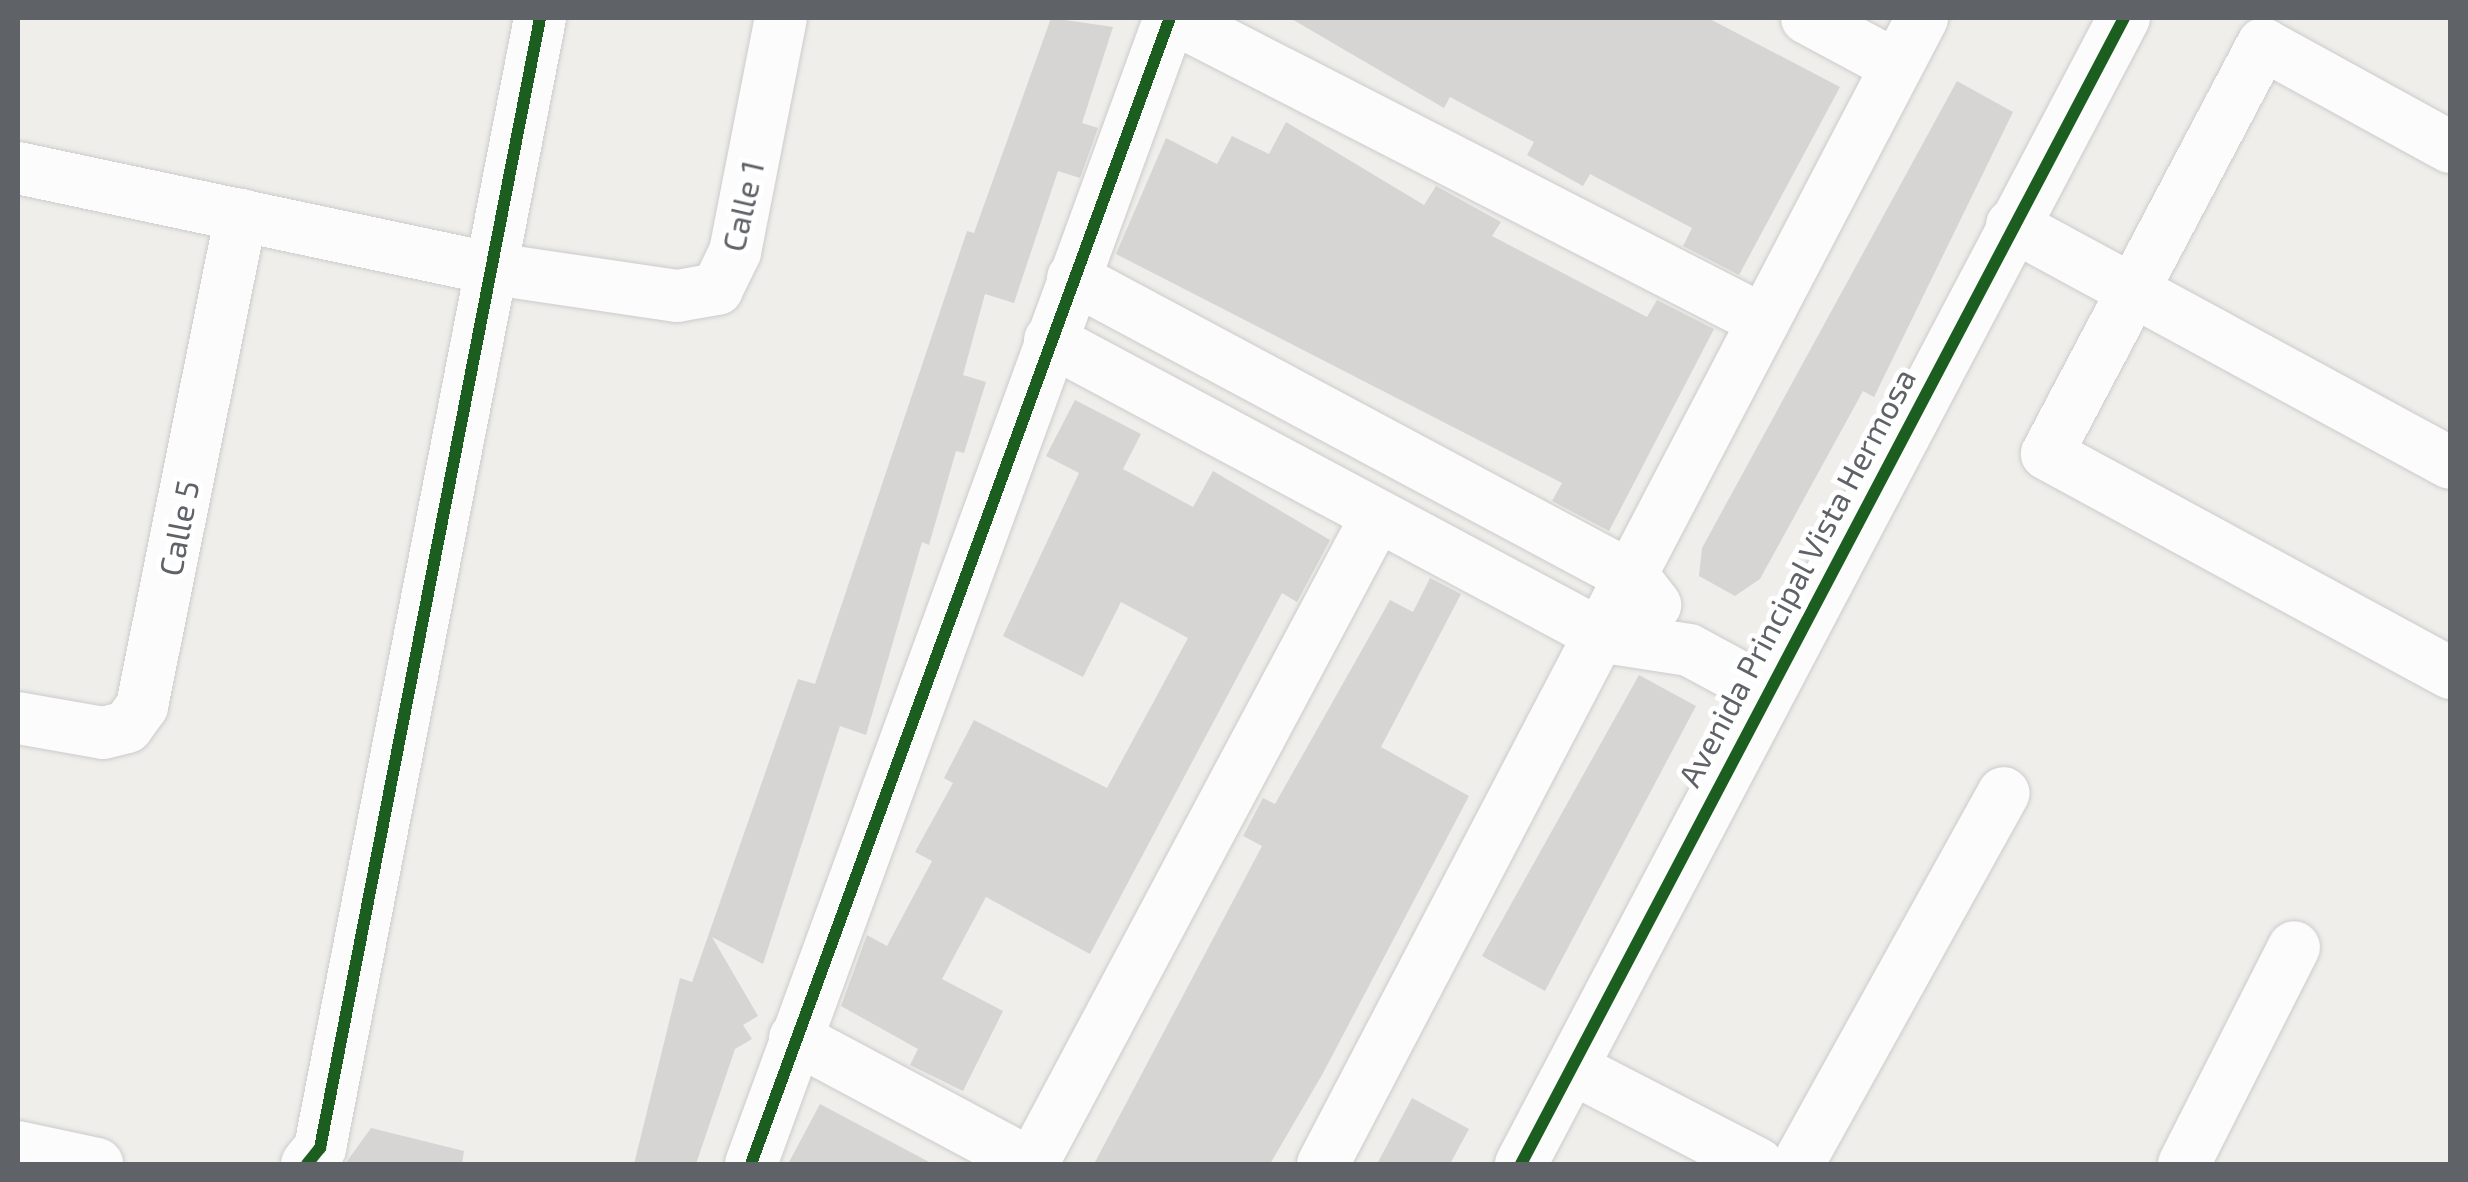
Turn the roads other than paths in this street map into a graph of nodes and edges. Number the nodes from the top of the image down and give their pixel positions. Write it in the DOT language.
graph roads {
  1 [pos="540,18"];
  2 [pos="782,18"];
  3 [pos="1172,18"];
  4 [pos="1807,18"];
  5 [pos="1922,18"];
  6 [pos="2124,18"];
  7 [pos="1896,66"];
  8 [pos="2450,147"];
  9 [pos="18,168"];
  10 [pos="241,216"];
  11 [pos="2012,225"];
  12 [pos="494,269"];
  13 [pos="1074,278"];
  14 [pos="2131,291"];
  15 [pos="1764,321"];
  16 [pos="1050,340"];
  17 [pos="2450,462"];
  18 [pos="1377,516"];
  19 [pos="1634,579"];
  20 [pos="1606,636"];
  21 [pos="1690,650"];
  22 [pos="2450,673"];
  23 [pos="1766,692"];
  24 [pos="18,718"];
  25 [pos="2004,793"];
  26 [pos="2294,947"];
  27 [pos="794,1038"];
  28 [pos="1572,1068"];
  29 [pos="18,1147"];
  30 [pos="97,1164"];
  31 [pos="308,1164"];
  32 [pos="751,1164"];
  33 [pos="1030,1164"];
  34 [pos="1324,1164"];
  35 [pos="1521,1164"];
  36 [pos="1758,1164"];
  37 [pos="1798,1164"];
  38 [pos="2184,1164"];
  1 -- 12 [label="street"];
  2 -- 12 [label="street, Calle 1"];
  3 -- 13 [label="street"];
  3 -- 15 [label="street"];
  4 -- 7 [label="street"];
  5 -- 7 [label="street"];
  6 -- 11 [label="street, Avenida Principal Vista Hermosa"];
  7 -- 15 [label="street"];
  8 -- 14 [label="street"];
  9 -- 10 [label="street"];
  10 -- 12 [label="street"];
  10 -- 24 [label="street, Calle 5"];
  11 -- 14 [label="street"];
  11 -- 23 [label="street, Avenida Principal Vista Hermosa"];
  12 -- 31 [label="street"];
  13 -- 16 [label="street"];
  13 -- 19 [label="street"];
  14 -- 17 [label="street"];
  14 -- 22 [label="street"];
  15 -- 19 [label="street"];
  16 -- 18 [label="street"];
  16 -- 27 [label="street"];
  18 -- 20 [label="street"];
  18 -- 33 [label="street"];
  19 -- 20 [label="street"];
  19 -- 21 [label="street"];
  20 -- 21 [label="street"];
  20 -- 34 [label="street"];
  21 -- 23 [label="street"];
  23 -- 28 [label="street, Avenida Principal Vista Hermosa"];
  25 -- 37 [label="street"];
  26 -- 38 [label="street"];
  27 -- 32 [label="street"];
  27 -- 33 [label="street"];
  28 -- 35 [label="street, Avenida Principal Vista Hermosa"];
  28 -- 36 [label="street"];
  29 -- 30 [label="street"];
}
